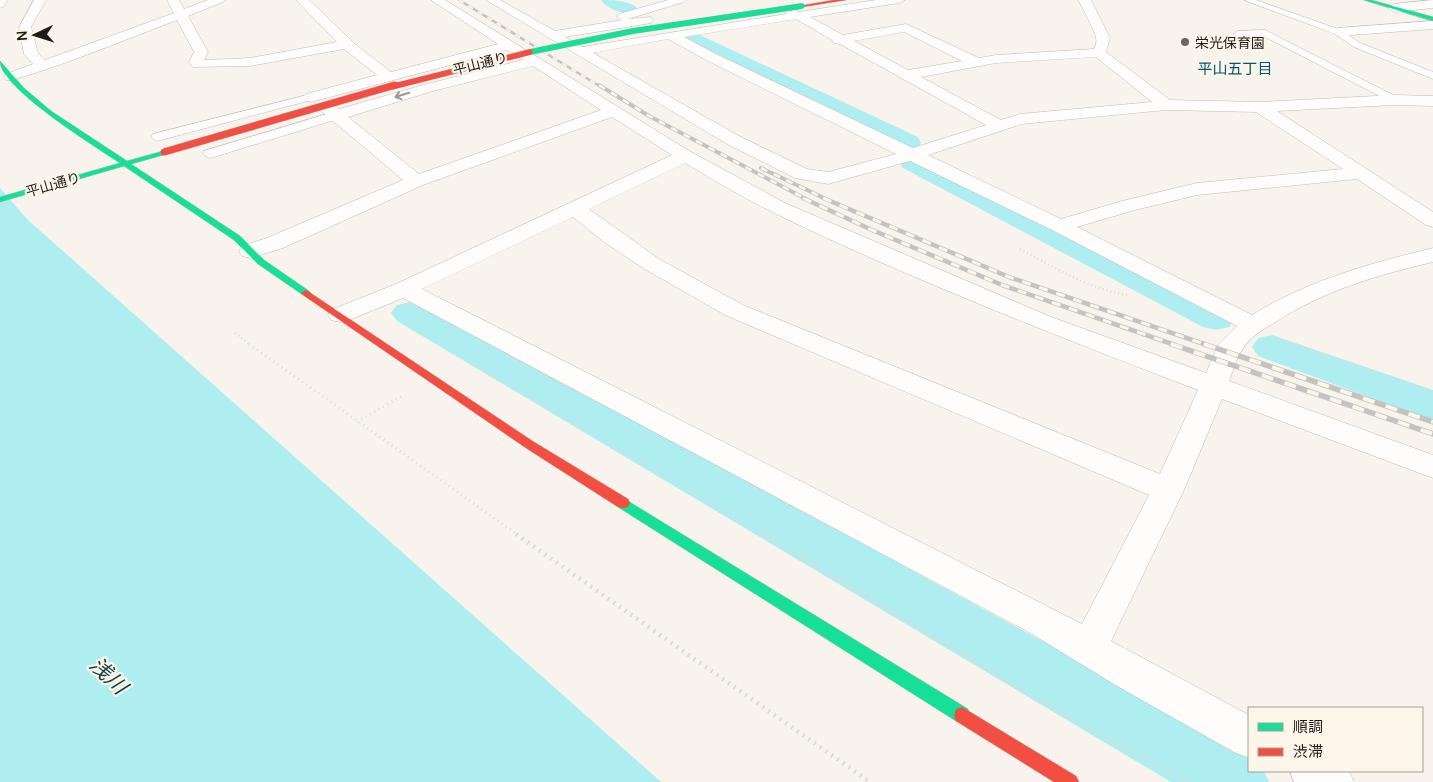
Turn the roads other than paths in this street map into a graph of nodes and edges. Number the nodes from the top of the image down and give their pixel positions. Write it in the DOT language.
graph roads {
  1 [pos="2,0"];
  2 [pos="40,0"];
  3 [pos="173,0"];
  4 [pos="302,0"];
  5 [pos="437,0"];
  6 [pos="492,0"];
  7 [pos="680,0"];
  8 [pos="844,0"];
  9 [pos="899,0"];
  10 [pos="1084,0"];
  11 [pos="1248,0"];
  12 [pos="1366,0"];
  13 [pos="226,2"];
  14 [pos="626,3"];
  15 [pos="0,4"];
  16 [pos="1433,4"];
  17 [pos="789,5"];
  18 [pos="1394,8"];
  19 [pos="644,10"];
  20 [pos="740,13"];
  21 [pos="183,18"];
  22 [pos="1433,19"];
  23 [pos="763,20"];
  24 [pos="620,24"];
  25 [pos="1433,25"];
  26 [pos="1338,32"];
  27 [pos="670,34"];
  28 [pos="1238,34"];
  29 [pos="555,35"];
  30 [pos="840,40"];
  31 [pos="348,44"];
  32 [pos="578,46"];
  33 [pos="508,50"];
  34 [pos="1099,53"];
  35 [pos="534,62"];
  36 [pos="976,62"];
  37 [pos="0,63"];
  38 [pos="43,66"];
  39 [pos="906,75"];
  40 [pos="387,76"];
  41 [pos="1433,76"];
  42 [pos="11,77"];
  43 [pos="317,100"];
  44 [pos="1395,100"];
  45 [pos="1433,101"];
  46 [pos="1166,105"];
  47 [pos="1260,107"];
  48 [pos="613,111"];
  49 [pos="337,115"];
  50 [pos="1000,126"];
  51 [pos="157,138"];
  52 [pos="209,154"];
  53 [pos="914,154"];
  54 [pos="685,156"];
  55 [pos="125,164"];
  56 [pos="1361,173"];
  57 [pos="416,181"];
  58 [pos="0,200"];
  59 [pos="574,207"];
  60 [pos="1433,221"];
  61 [pos="1059,226"];
  62 [pos="250,251"];
  63 [pos="1433,255"];
  64 [pos="404,289"];
  65 [pos="340,315"];
  66 [pos="1253,325"];
  67 [pos="1213,386"];
  68 [pos="1433,467"];
  69 [pos="1168,490"];
  70 [pos="1089,648"];
  71 [pos="1248,736"];
  72 [pos="1313,772"];
  73 [pos="1070,782"];
  74 [pos="1332,782"];
  1 -- 15 [label="street"];
  2 -- 38 [label="street"];
  3 -- 21 [label="street"];
  4 -- 31 [label="street"];
  5 -- 33 [label="street"];
  6 -- 29 [label="street"];
  7 -- 19 [label="street"];
  8 -- 17 [label="street, 平山通り"];
  9 -- 17 [label="street"];
  10 -- 34 [label="street"];
  11 -- 26 [label="lane"];
  12 -- 18 [label="street"];
  13 -- 21 [label="street"];
  14 -- 19 [label="street"];
  16 -- 18 [label="street"];
  17 -- 20 [label="street"];
  17 -- 23 [label="street"];
  17 -- 30 [label="street"];
  17 -- 55 [label="street, 平山通り, bridge"];
  18 -- 22 [label="street"];
  19 -- 24 [label="street"];
  20 -- 23 [label="lane"];
  20 -- 24 [label="street"];
  20 -- 32 [label="lane"];
  21 -- 31 [label="street"];
  21 -- 38 [label="street"];
  23 -- 27 [label="street"];
  24 -- 29 [label="street"];
  25 -- 26 [label="street"];
  26 -- 41 [label="lane"];
  27 -- 32 [label="street"];
  27 -- 53 [label="street"];
  28 -- 44 [label="lane"];
  29 -- 32 [label="street"];
  30 -- 36 [label="street"];
  30 -- 39 [label="street"];
  31 -- 40 [label="street"];
  32 -- 53 [label="street"];
  33 -- 35 [label="street"];
  33 -- 40 [label="street"];
  33 -- 43 [label="lane"];
  34 -- 36 [label="street"];
  34 -- 46 [label="street"];
  35 -- 48 [label="street"];
  35 -- 49 [label="street, one-way"];
  36 -- 39 [label="street"];
  37 -- 42 [label="street"];
  38 -- 42 [label="street"];
  39 -- 50 [label="street"];
  40 -- 43 [label="street"];
  42 -- 55 [label="street"];
  43 -- 49 [label="street"];
  43 -- 51 [label="lane"];
  44 -- 45 [label="street"];
  44 -- 47 [label="street"];
  46 -- 47 [label="street"];
  46 -- 50 [label="street"];
  47 -- 56 [label="street"];
  48 -- 54 [label="street"];
  48 -- 57 [label="street"];
  49 -- 52 [label="lane"];
  49 -- 57 [label="street"];
  50 -- 53 [label="street"];
  53 -- 61 [label="street"];
  54 -- 59 [label="street"];
  54 -- 67 [label="street"];
  55 -- 58 [label="street, 平山通り"];
  55 -- 62 [label="street"];
  56 -- 60 [label="street"];
  56 -- 61 [label="street"];
  57 -- 62 [label="street"];
  59 -- 64 [label="street"];
  59 -- 69 [label="street"];
  61 -- 66 [label="street"];
  62 -- 65 [label="street"];
  63 -- 66 [label="street"];
  64 -- 65 [label="street"];
  64 -- 70 [label="street"];
  65 -- 73 [label="street"];
  66 -- 67 [label="street"];
  67 -- 68 [label="street"];
  67 -- 69 [label="street"];
  69 -- 70 [label="street"];
  70 -- 71 [label="street"];
  72 -- 74 [label="street"];
}
